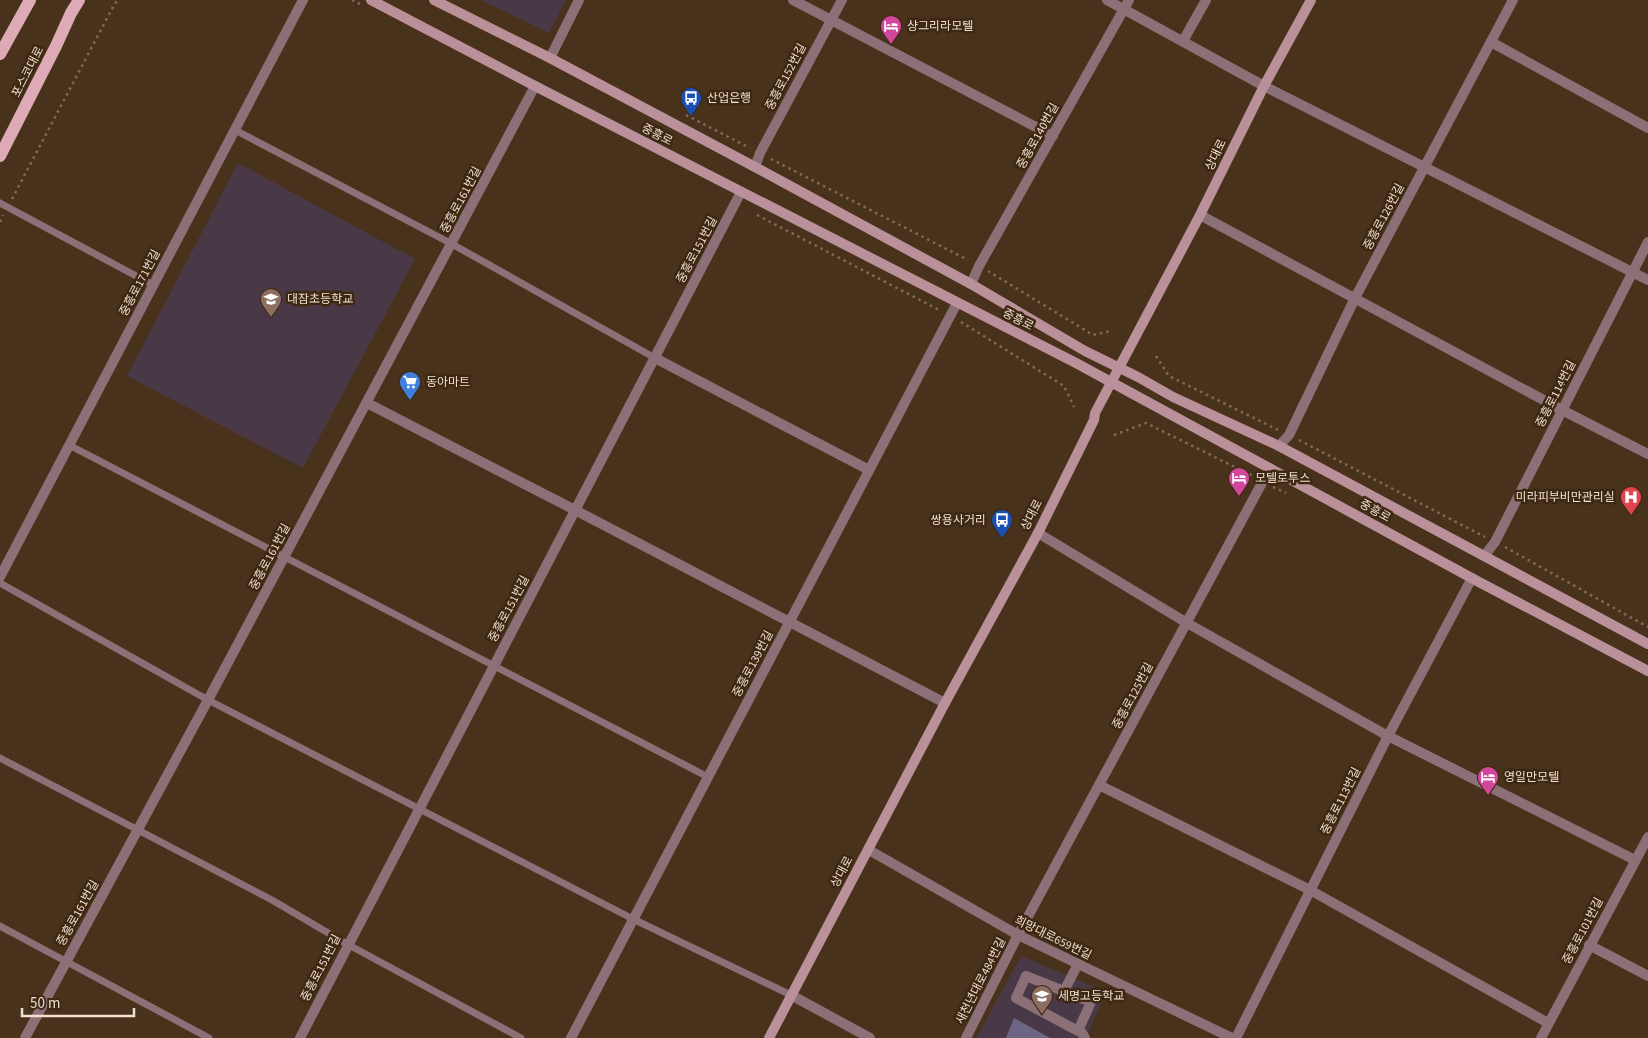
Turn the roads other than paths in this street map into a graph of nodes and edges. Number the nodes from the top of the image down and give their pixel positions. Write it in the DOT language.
graph roads {
  1 [pos="29,0"];
  2 [pos="79,0"];
  3 [pos="303,0"];
  4 [pos="371,0"];
  5 [pos="434,0"];
  6 [pos="579,0"];
  7 [pos="793,0"];
  8 [pos="842,0"];
  9 [pos="1107,0"];
  10 [pos="1206,0"];
  11 [pos="1311,0"];
  12 [pos="1513,0"];
  13 [pos="448,3"];
  14 [pos="1126,4"];
  15 [pos="831,20"];
  16 [pos="1183,41"];
  17 [pos="1491,42"];
  18 [pos="0,54"];
  19 [pos="550,58"];
  20 [pos="535,86"];
  21 [pos="1264,86"];
  22 [pos="1648,128"];
  23 [pos="235,130"];
  24 [pos="1053,136"];
  25 [pos="0,156"];
  26 [pos="755,167"];
  27 [pos="1424,167"];
  28 [pos="742,192"];
  29 [pos="0,203"];
  30 [pos="1200,215"];
  31 [pos="1648,242"];
  32 [pos="452,244"];
  33 [pos="1632,271"];
  34 [pos="1648,280"];
  35 [pos="971,284"];
  36 [pos="153,285"];
  37 [pos="1355,298"];
  38 [pos="957,303"];
  39 [pos="655,358"];
  40 [pos="1119,369"];
  41 [pos="1112,382"];
  42 [pos="367,403"];
  43 [pos="1562,410"];
  44 [pos="69,445"];
  45 [pos="1279,446"];
  46 [pos="1648,454"];
  47 [pos="1270,468"];
  48 [pos="869,470"];
  49 [pos="575,510"];
  50 [pos="1038,534"];
  51 [pos="1485,555"];
  52 [pos="284,558"];
  53 [pos="0,577"];
  54 [pos="1472,578"];
  55 [pos="0,583"];
  56 [pos="790,621"];
  57 [pos="1187,623"];
  58 [pos="1648,644"];
  59 [pos="493,665"];
  60 [pos="1648,671"];
  61 [pos="208,700"];
  62 [pos="944,703"];
  63 [pos="1388,736"];
  64 [pos="0,758"];
  65 [pos="708,777"];
  66 [pos="1099,785"];
  67 [pos="419,808"];
  68 [pos="138,830"];
  69 [pos="1648,837"];
  70 [pos="869,850"];
  71 [pos="1635,860"];
  72 [pos="1310,890"];
  73 [pos="633,919"];
  74 [pos="0,926"];
  75 [pos="1018,935"];
  76 [pos="347,944"];
  77 [pos="1590,945"];
  78 [pos="66,960"];
  79 [pos="1078,964"];
  80 [pos="1648,976"];
  81 [pos="1064,991"];
  82 [pos="790,995"];
  83 [pos="1548,1023"];
  84 [pos="1082,1035"];
  85 [pos="24,1038"];
  86 [pos="209,1038"];
  87 [pos="300,1038"];
  88 [pos="521,1038"];
  89 [pos="571,1038"];
  90 [pos="769,1038"];
  91 [pos="870,1038"];
  92 [pos="966,1038"];
  93 [pos="1232,1038"];
  94 [pos="1236,1038"];
  95 [pos="1541,1038"];
  1 -- 18 [label="main road"];
  2 -- 25 [label="main road, 포스코대로"];
  3 -- 23 [label="street, 중흥로171번길"];
  4 -- 20 [label="main road, 중흥로"];
  5 -- 13 [label="main road, 중흥로"];
  6 -- 19 [label="street"];
  7 -- 15 [label="street"];
  8 -- 15 [label="street, 중흥로152번길"];
  9 -- 14 [label="street"];
  10 -- 16 [label="street"];
  11 -- 21 [label="main road, 상대로"];
  12 -- 17 [label="street, 중흥로126번길"];
  13 -- 19 [label="main road, 중흥로"];
  14 -- 16 [label="street"];
  14 -- 24 [label="street, 중흥로140번길"];
  15 -- 24 [label="street"];
  15 -- 26 [label="street, 중흥로152번길"];
  16 -- 21 [label="street"];
  17 -- 22 [label="street"];
  17 -- 27 [label="street, 중흥로126번길"];
  19 -- 26 [label="main road, 중흥로"];
  20 -- 28 [label="main road, 중흥로"];
  20 -- 32 [label="street, 중흥로161번길"];
  21 -- 27 [label="street"];
  21 -- 30 [label="main road, 상대로"];
  23 -- 32 [label="lane"];
  23 -- 36 [label="street, 중흥로171번길"];
  24 -- 35 [label="street, 중흥로140번길"];
  26 -- 35 [label="main road, 중흥로"];
  27 -- 33 [label="street"];
  27 -- 37 [label="street, 중흥로126번길"];
  28 -- 38 [label="main road, 중흥로"];
  28 -- 39 [label="street, 중흥로151번길"];
  29 -- 36 [label="lane"];
  30 -- 37 [label="street"];
  30 -- 40 [label="main road, 상대로"];
  31 -- 33 [label="street, 중흥로114번길"];
  32 -- 39 [label="lane"];
  32 -- 42 [label="street, 중흥로161번길"];
  33 -- 34 [label="street"];
  33 -- 43 [label="street, 중흥로114번길"];
  35 -- 40 [label="main road, 중흥로"];
  36 -- 44 [label="street, 중흥로171번길"];
  37 -- 43 [label="street"];
  37 -- 45 [label="street, 중흥로126번길"];
  38 -- 41 [label="main road, 중흥로"];
  38 -- 48 [label="street, 중흥로139번길"];
  39 -- 48 [label="street"];
  39 -- 49 [label="street, 중흥로151번길"];
  40 -- 41 [label="main road, 상대로"];
  40 -- 45 [label="main road, 중흥로"];
  41 -- 47 [label="main road, 중흥로"];
  41 -- 50 [label="main road, 상대로"];
  42 -- 49 [label="street"];
  42 -- 52 [label="street, 중흥로161번길"];
  43 -- 46 [label="street"];
  43 -- 51 [label="street, 중흥로114번길"];
  44 -- 52 [label="lane"];
  44 -- 53 [label="street, 중흥로171번길"];
  45 -- 51 [label="main road, 중흥로"];
  47 -- 54 [label="main road, 중흥로"];
  47 -- 57 [label="street, 중흥로125번길"];
  48 -- 56 [label="street, 중흥로139번길"];
  49 -- 56 [label="street"];
  49 -- 59 [label="street, 중흥로151번길"];
  50 -- 57 [label="street"];
  50 -- 62 [label="main road, 상대로"];
  51 -- 58 [label="main road, 중흥로"];
  52 -- 59 [label="lane"];
  52 -- 61 [label="street, 중흥로161번길"];
  54 -- 60 [label="main road, 중흥로"];
  54 -- 63 [label="street, 중흥로113번길"];
  55 -- 61 [label="lane"];
  56 -- 62 [label="street"];
  56 -- 65 [label="street, 중흥로139번길"];
  57 -- 63 [label="street"];
  57 -- 66 [label="street, 중흥로125번길"];
  59 -- 65 [label="lane"];
  59 -- 67 [label="street, 중흥로151번길"];
  61 -- 67 [label="lane"];
  61 -- 68 [label="street, 중흥로161번길"];
  62 -- 70 [label="main road, 상대로"];
  63 -- 71 [label="street"];
  63 -- 72 [label="street, 중흥로113번길"];
  64 -- 68 [label="lane"];
  65 -- 73 [label="street, 중흥로139번길"];
  66 -- 72 [label="street"];
  66 -- 75 [label="street, 중흥로125번길"];
  67 -- 73 [label="lane"];
  67 -- 76 [label="street, 중흥로151번길"];
  68 -- 76 [label="lane"];
  68 -- 78 [label="street, 중흥로161번길"];
  69 -- 71 [label="street, 중흥로101번길"];
  70 -- 75 [label="street, 희망대로659번길"];
  70 -- 82 [label="main road, 상대로"];
  71 -- 77 [label="street, 중흥로101번길"];
  72 -- 83 [label="street"];
  72 -- 94 [label="street, 중흥로113번길"];
  73 -- 82 [label="lane"];
  73 -- 89 [label="street, 중흥로139번길"];
  74 -- 78 [label="lane"];
  75 -- 79 [label="street, 희망대로659번길"];
  75 -- 92 [label="street, 새천년대로484번길"];
  76 -- 87 [label="street, 중흥로151번길"];
  76 -- 88 [label="lane"];
  77 -- 80 [label="street"];
  77 -- 83 [label="street, 중흥로101번길"];
  78 -- 85 [label="street, 중흥로161번길"];
  78 -- 86 [label="lane"];
  79 -- 81 [label="street"];
  79 -- 93 [label="street, 희망대로659번길"];
  81 -- 84 [label="street"];
  81 -- 84 [label="street"];
  82 -- 90 [label="main road, 상대로"];
  82 -- 91 [label="street"];
  83 -- 95 [label="street, 중흥로101번길"];
}
